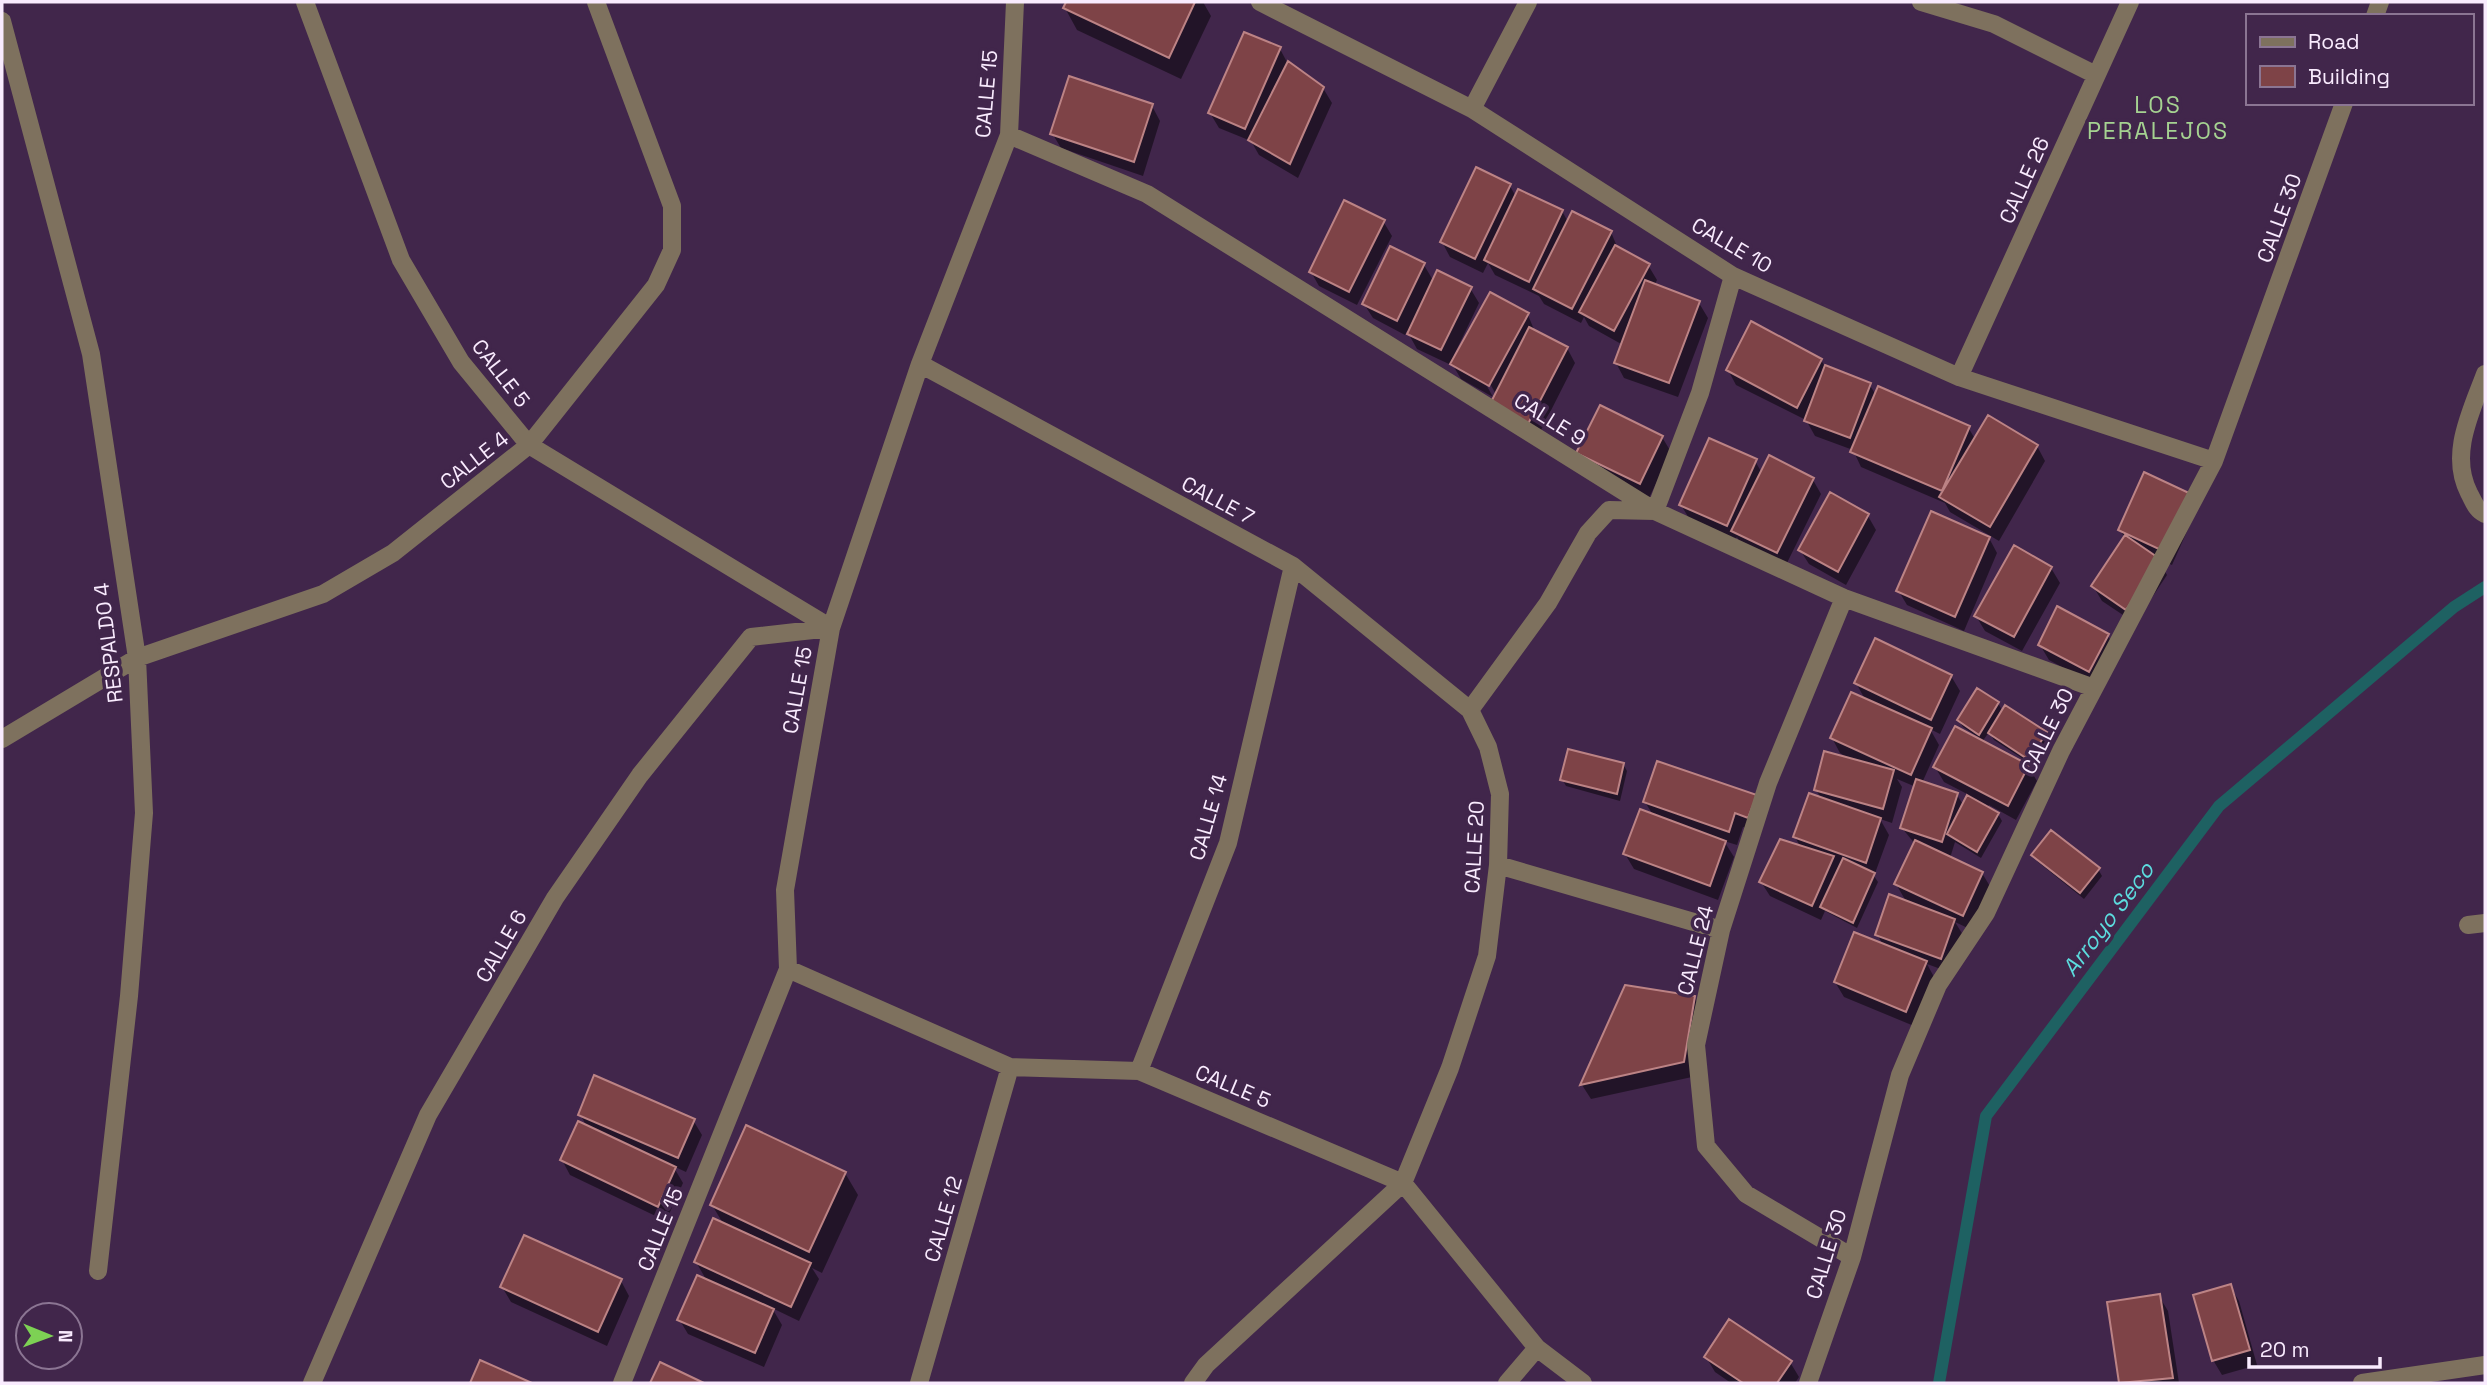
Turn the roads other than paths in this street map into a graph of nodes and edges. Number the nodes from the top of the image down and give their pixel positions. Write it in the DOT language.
graph roads {
  1 [pos="305,2"];
  2 [pos="596,2"];
  3 [pos="1015,2"];
  4 [pos="1260,2"];
  5 [pos="1528,2"];
  6 [pos="1921,2"];
  7 [pos="2130,2"];
  8 [pos="2,21"];
  9 [pos="2096,75"];
  10 [pos="2343,105"];
  11 [pos="1472,109"];
  12 [pos="1009,135"];
  13 [pos="1733,276"];
  14 [pos="920,364"];
  15 [pos="2485,374"];
  16 [pos="1959,377"];
  17 [pos="529,445"];
  18 [pos="2214,461"];
  19 [pos="1655,511"];
  20 [pos="2482,512"];
  21 [pos="1293,566"];
  22 [pos="1844,598"];
  23 [pos="831,628"];
  24 [pos="136,658"];
  25 [pos="2094,688"];
  26 [pos="1470,710"];
  27 [pos="2,739"];
  28 [pos="1498,865"];
  29 [pos="1721,930"];
  30 [pos="788,969"];
  31 [pos="1010,1067"];
  32 [pos="1139,1071"];
  33 [pos="1403,1183"];
  34 [pos="1852,1257"];
  35 [pos="98,1271"];
  36 [pos="1537,1348"];
  37 [pos="2485,1365"];
  38 [pos="312,1383"];
  39 [pos="622,1383"];
  40 [pos="919,1383"];
  41 [pos="1193,1383"];
  42 [pos="1507,1383"];
  43 [pos="1583,1383"];
  44 [pos="1808,1383"];
  45 [pos="2362,1383"];
  1 -- 17 [label="street, CALLE 5"];
  2 -- 17 [label="street, CALLE 4"];
  3 -- 12 [label="street, CALLE 15"];
  4 -- 11 [label="street, CALLE 10"];
  5 -- 11 [label="street"];
  6 -- 9 [label="street"];
  7 -- 9 [label="street, CALLE 26"];
  8 -- 24 [label="street, RESPALDO 4"];
  9 -- 16 [label="street, CALLE 26"];
  10 -- 18 [label="street, CALLE 30"];
  11 -- 13 [label="street, CALLE 10"];
  12 -- 14 [label="street, CALLE 15"];
  12 -- 19 [label="street, CALLE 9"];
  13 -- 16 [label="street, CALLE 10"];
  13 -- 19 [label="street"];
  14 -- 21 [label="street, CALLE 7"];
  14 -- 23 [label="street, CALLE 15"];
  15 -- 20 [label="street"];
  16 -- 18 [label="street, CALLE 10"];
  17 -- 23 [label="street, CALLE 5"];
  17 -- 24 [label="street, CALLE 4"];
  18 -- 25 [label="street, CALLE 30"];
  19 -- 22 [label="street, CALLE 9"];
  19 -- 26 [label="street"];
  21 -- 26 [label="street, CALLE 7"];
  21 -- 32 [label="street, CALLE 14"];
  22 -- 25 [label="street, CALLE 9"];
  22 -- 29 [label="street, CALLE 24"];
  23 -- 30 [label="street, CALLE 15"];
  23 -- 38 [label="street, CALLE 6"];
  24 -- 27 [label="street, CALLE 4"];
  24 -- 35 [label="street, RESPALDO 4"];
  25 -- 34 [label="street, CALLE 30"];
  26 -- 28 [label="street, CALLE 20"];
  28 -- 29 [label="street"];
  28 -- 33 [label="street, CALLE 20"];
  29 -- 34 [label="street, CALLE 24"];
  30 -- 31 [label="street, CALLE 5"];
  30 -- 39 [label="street, CALLE 15"];
  31 -- 32 [label="street, CALLE 5"];
  31 -- 40 [label="street, CALLE 12"];
  32 -- 33 [label="street, CALLE 5"];
  33 -- 36 [label="street, CALLE 5"];
  33 -- 41 [label="street, CALLE 20"];
  34 -- 44 [label="street, CALLE 30"];
  36 -- 42 [label="street"];
  36 -- 43 [label="street, CALLE 5"];
  37 -- 45 [label="street"];
}
